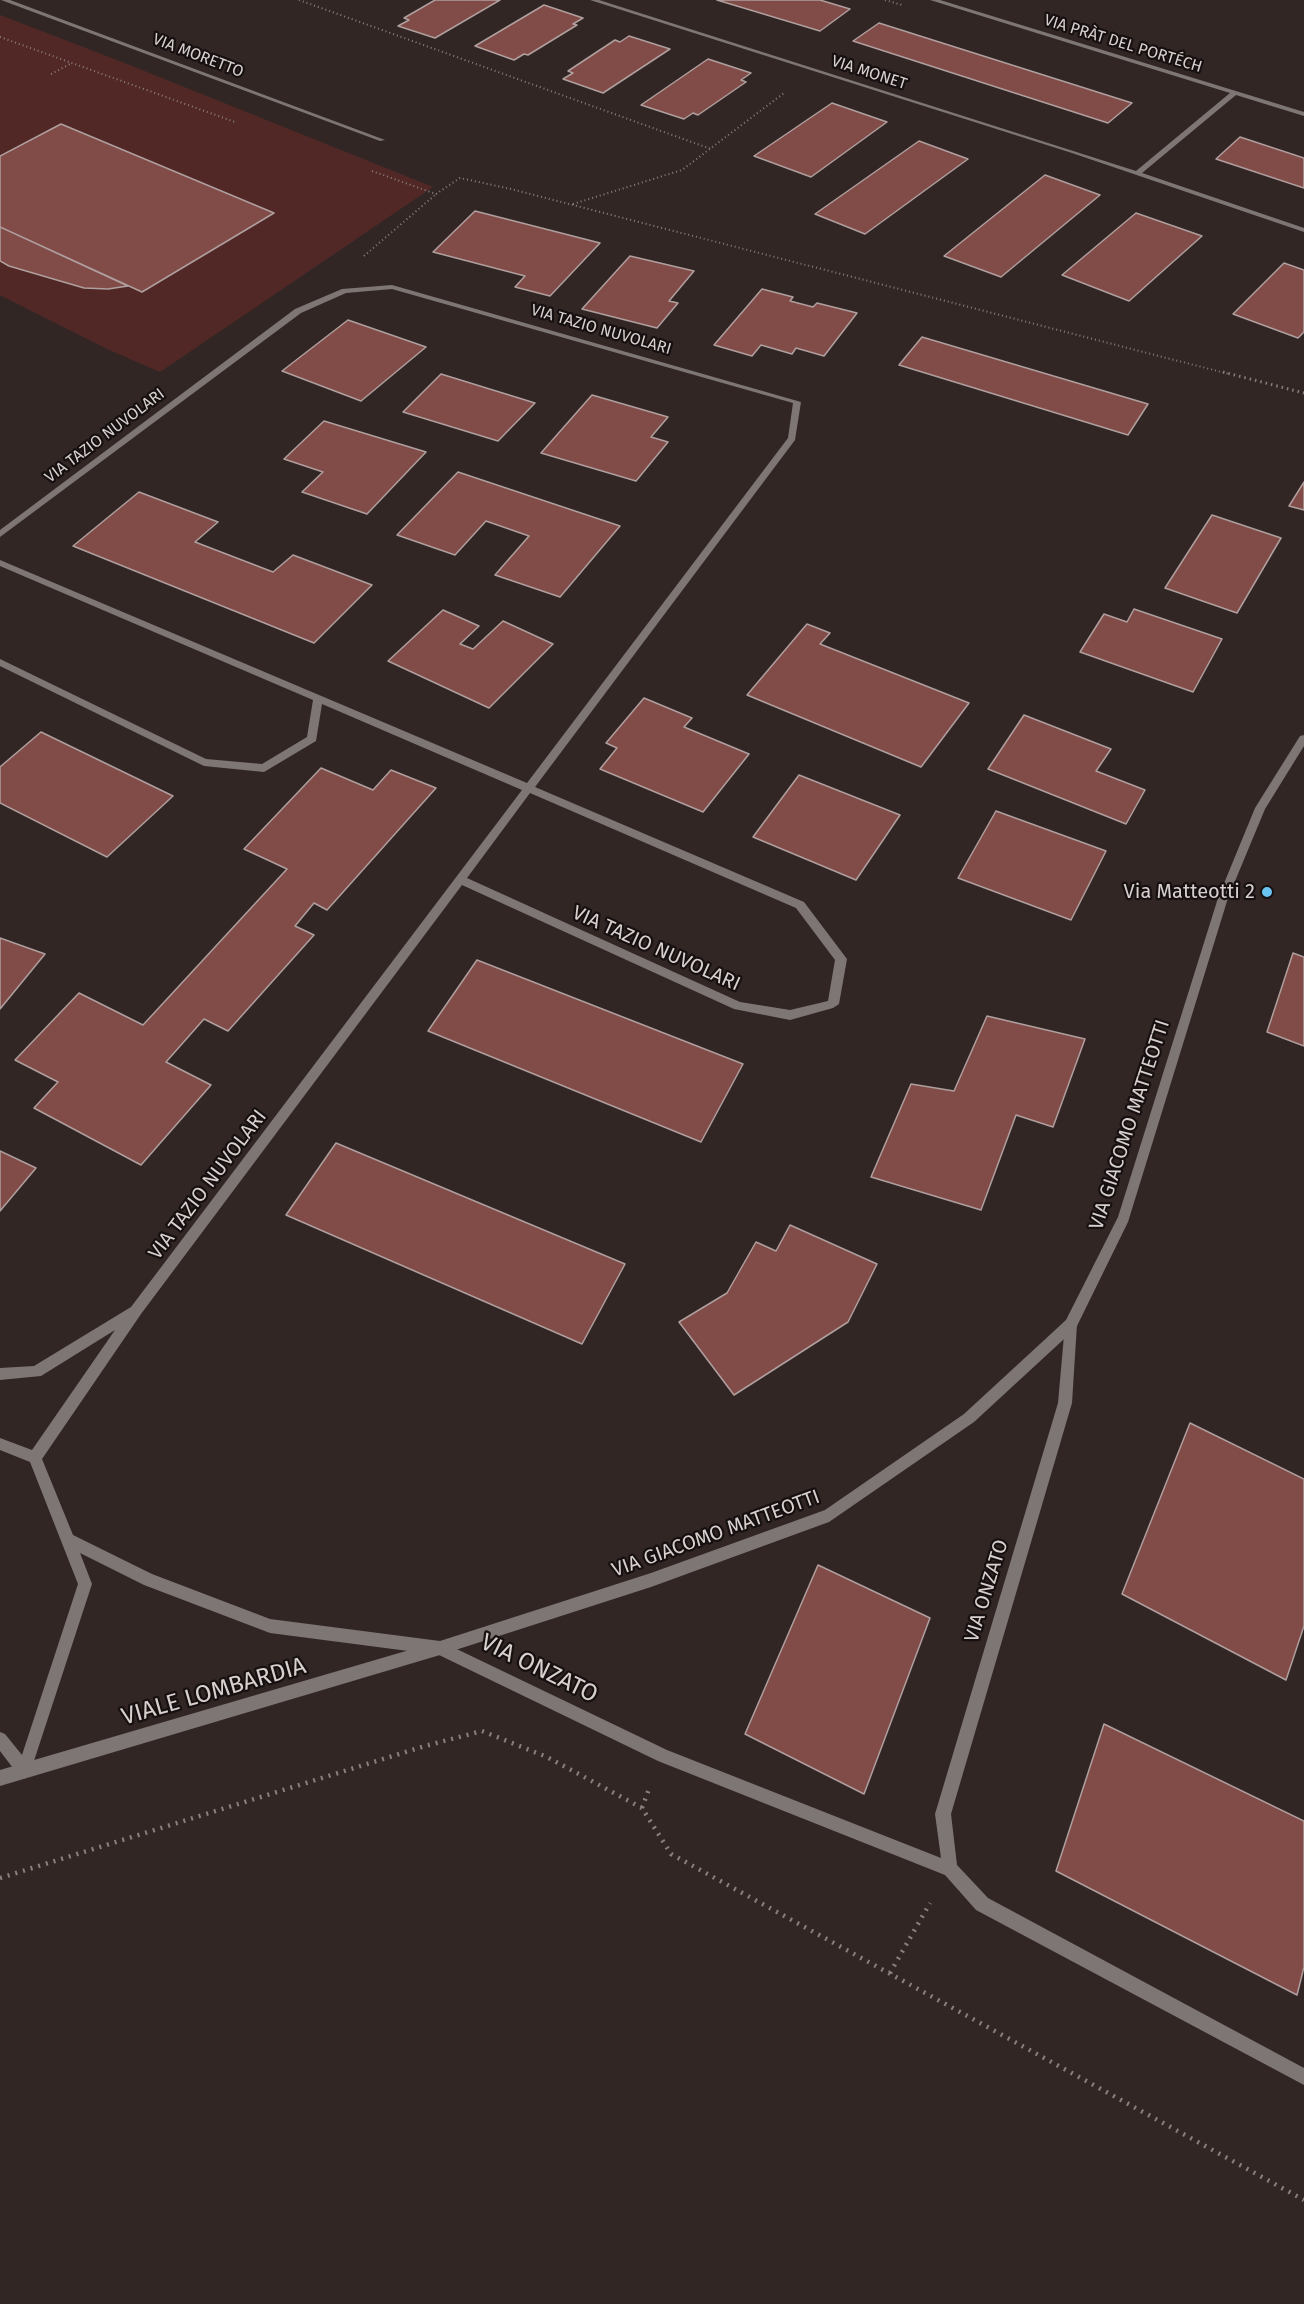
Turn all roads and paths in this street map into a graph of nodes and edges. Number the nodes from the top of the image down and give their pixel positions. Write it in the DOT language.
graph roads {
  1 [pos="4,0"];
  2 [pos="299,0"];
  3 [pos="593,0"];
  4 [pos="933,0"];
  5 [pos="0,37"];
  6 [pos="813,69"];
  7 [pos="1236,92"];
  8 [pos="1304,114"];
  9 [pos="236,123"];
  10 [pos="382,140"];
  11 [pos="711,148"];
  12 [pos="371,171"];
  13 [pos="1137,173"];
  14 [pos="436,194"];
  15 [pos="573,204"];
  16 [pos="1304,230"];
  17 [pos="345,291"];
  18 [pos="1304,393"];
  19 [pos="0,534"];
  20 [pos="0,563"];
  21 [pos="0,662"];
  22 [pos="318,698"];
  23 [pos="1304,738"];
  24 [pos="530,789"];
  25 [pos="460,880"];
  26 [pos="136,1310"];
  27 [pos="1071,1324"];
  28 [pos="0,1374"];
  29 [pos="0,1444"];
  30 [pos="35,1458"];
  31 [pos="68,1540"];
  32 [pos="440,1648"];
  33 [pos="0,1739"];
  34 [pos="24,1771"];
  35 [pos="0,1778"];
  36 [pos="950,1869"];
  37 [pos="0,1878"];
  38 [pos="890,1973"];
  39 [pos="1304,2077"];
  40 [pos="1304,2200"];
  1 -- 10 [label="street, VIA MORETTO"];
  2 -- 11 [label="path"];
  3 -- 6 [label="street, VIA MONET"];
  4 -- 7 [label="street, VIA PRÀT DEL PORTÉCH"];
  5 -- 9 [label="path"];
  6 -- 11 [label="path"];
  6 -- 13 [label="street, VIA MONET"];
  7 -- 8 [label="street, VIA PRÀT DEL PORTÉCH"];
  7 -- 13 [label="street"];
  11 -- 15 [label="path"];
  12 -- 14 [label="path"];
  13 -- 16 [label="street, VIA MONET"];
  14 -- 15 [label="path"];
  14 -- 17 [label="path"];
  15 -- 18 [label="path"];
  17 -- 19 [label="street, VIA TAZIO NUVOLARI"];
  17 -- 24 [label="street, VIA TAZIO NUVOLARI"];
  20 -- 22 [label="street, VIA TAZIO NUVOLARI"];
  21 -- 22 [label="street"];
  22 -- 24 [label="street, VIA TAZIO NUVOLARI"];
  23 -- 27 [label="street, VIA GIACOMO MATTEOTTI"];
  24 -- 25 [label="street, VIA TAZIO NUVOLARI"];
  24 -- 25 [label="street, VIA TAZIO NUVOLARI"];
  25 -- 26 [label="street, VIA TAZIO NUVOLARI"];
  26 -- 28 [label="street"];
  26 -- 30 [label="street, VIA TAZIO NUVOLARI"];
  27 -- 32 [label="street, VIA GIACOMO MATTEOTTI"];
  27 -- 36 [label="street, VIA ONZATO"];
  29 -- 30 [label="street"];
  30 -- 31 [label="street"];
  31 -- 32 [label="street"];
  31 -- 34 [label="street"];
  32 -- 34 [label="street, VIALE LOMBARDIA"];
  32 -- 36 [label="street, VIA ONZATO"];
  33 -- 34 [label="street"];
  34 -- 35 [label="street, VIALE LOMBARDIA"];
  36 -- 38 [label="path"];
  36 -- 39 [label="street, VIA ONZATO"];
  37 -- 38 [label="path"];
  38 -- 40 [label="path"];
}
